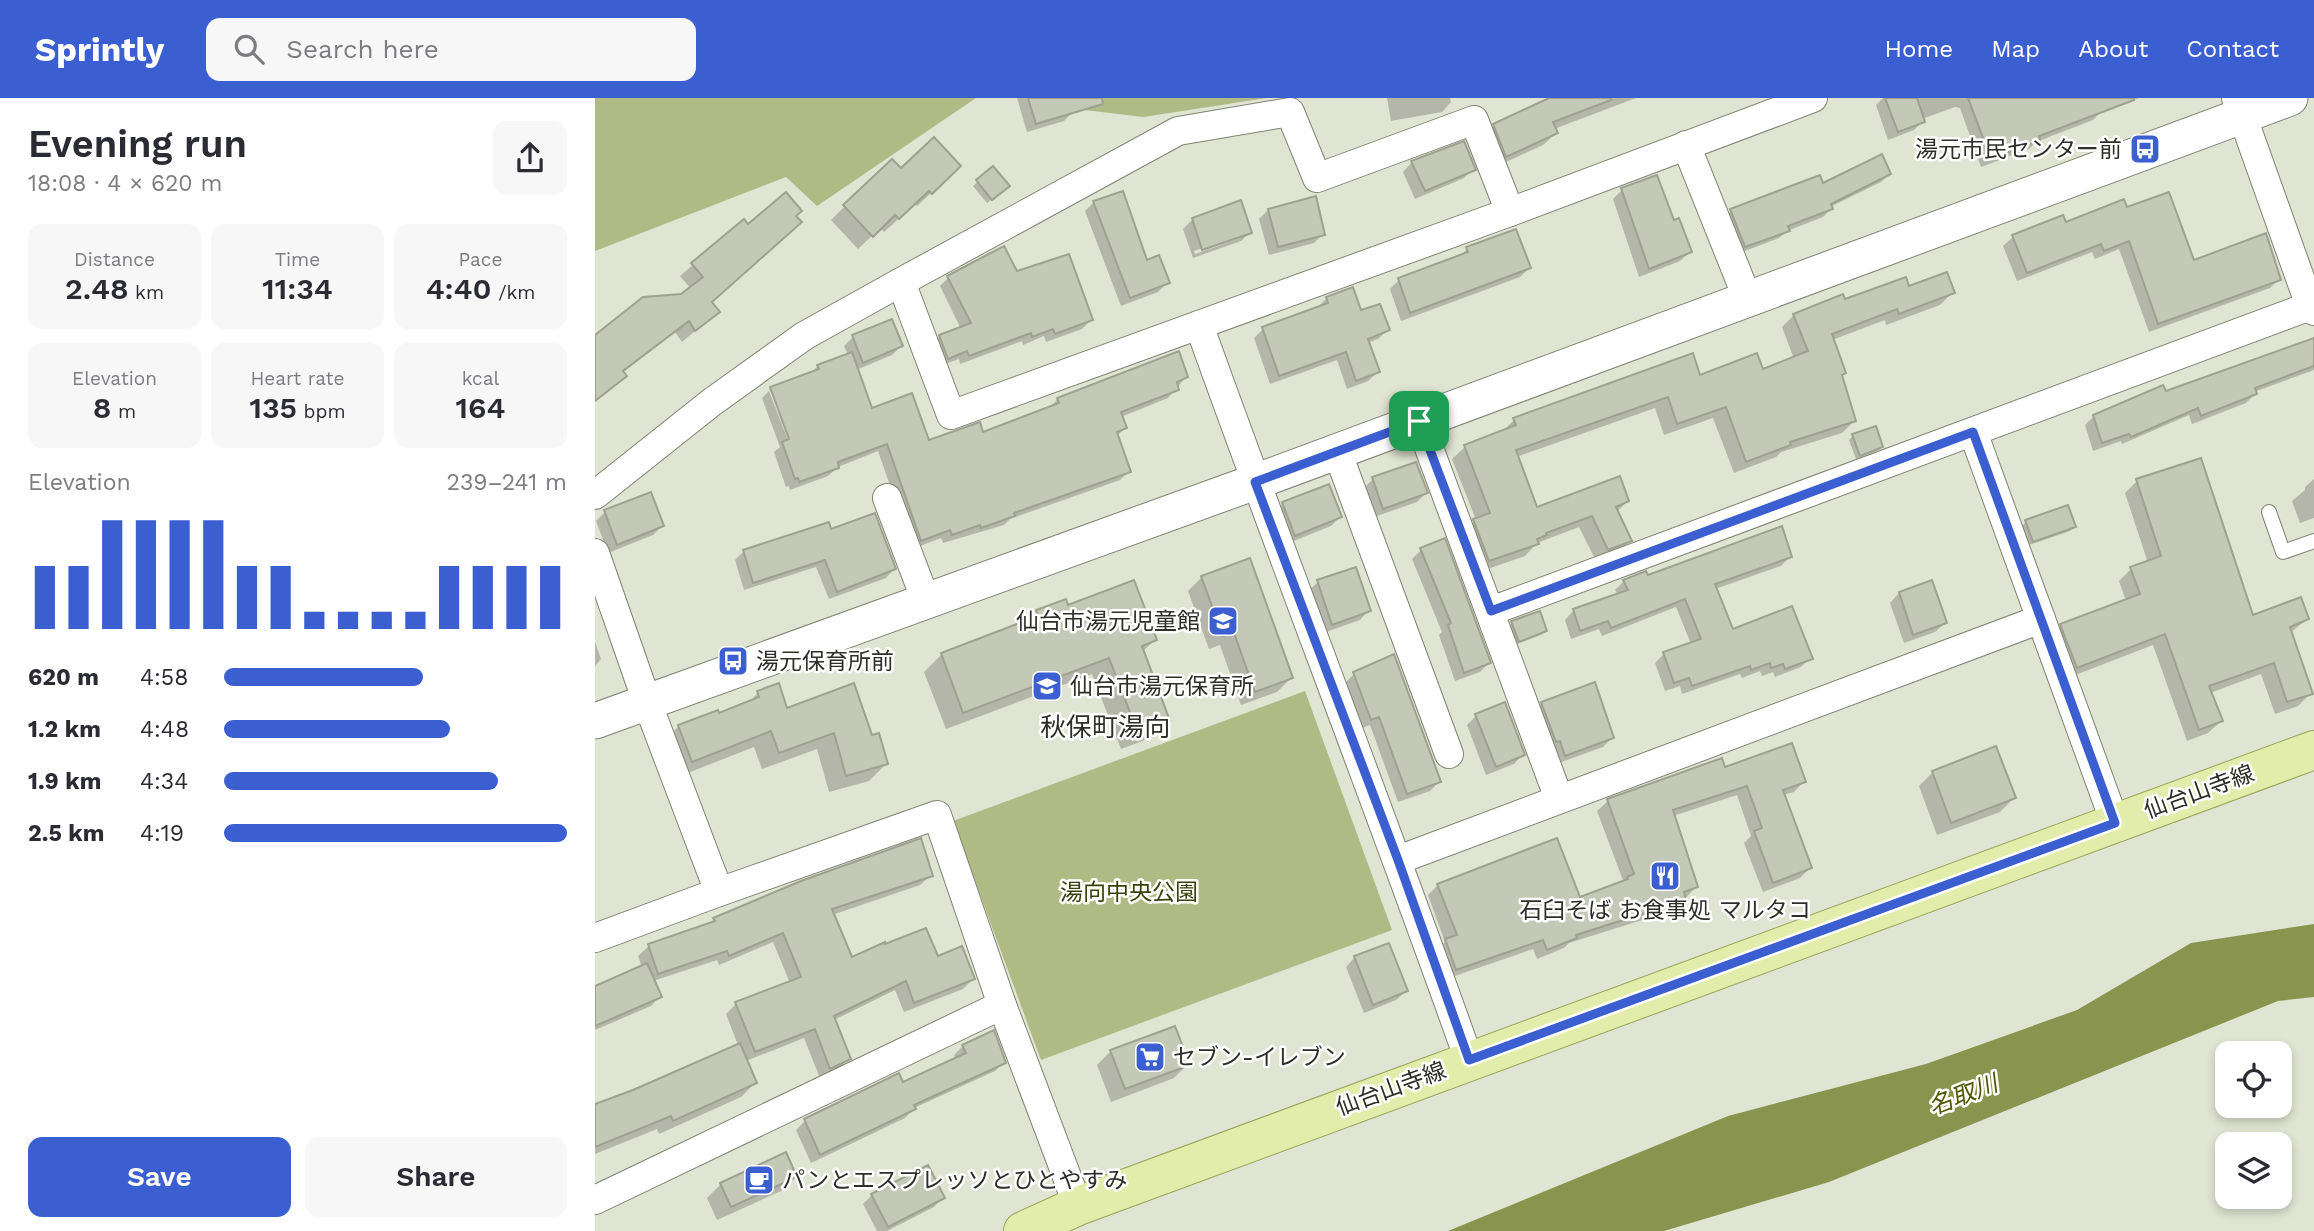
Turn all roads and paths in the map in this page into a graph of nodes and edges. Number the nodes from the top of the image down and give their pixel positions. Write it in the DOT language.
graph roads {
  1 [pos="1813,98"];
  2 [pos="2290,98"];
  3 [pos="2239,107"];
  4 [pos="1686,145"];
  5 [pos="1510,212"];
  6 [pos="901,282"];
  7 [pos="1748,300"];
  8 [pos="2312,308"];
  9 [pos="1199,325"];
  10 [pos="1419,421"];
  11 [pos="1973,432"];
  12 [pos="1337,451"];
  13 [pos="1255,482"];
  14 [pos="595,495"];
  15 [pos="887,498"];
  16 [pos="2269,512"];
  17 [pos="2314,541"];
  18 [pos="595,553"];
  19 [pos="926,601"];
  20 [pos="1491,611"];
  21 [pos="2041,619"];
  22 [pos="647,702"];
  23 [pos="595,721"];
  24 [pos="2314,750"];
  25 [pos="1449,754"];
  26 [pos="1559,799"];
  27 [pos="2115,823"];
  28 [pos="1398,860"];
  29 [pos="719,891"];
  30 [pos="595,938"];
  31 [pos="1002,1004"];
  32 [pos="1469,1060"];
  33 [pos="595,1200"];
  34 [pos="1078,1206"];
  35 [pos="1023,1231"];
  1 -- 4 [label="street"];
  2 -- 3 [label="street"];
  3 -- 7 [label="street"];
  3 -- 8 [label="street"];
  4 -- 5 [label="street"];
  4 -- 7 [label="street"];
  5 -- 6 [label="street"];
  5 -- 9 [label="street"];
  6 -- 9 [label="street"];
  6 -- 14 [label="street"];
  7 -- 10 [label="street"];
  8 -- 11 [label="street"];
  9 -- 13 [label="street"];
  10 -- 12 [label="street"];
  10 -- 20 [label="street"];
  11 -- 20 [label="street"];
  11 -- 21 [label="street"];
  12 -- 13 [label="street"];
  12 -- 25 [label="street"];
  13 -- 19 [label="street"];
  13 -- 28 [label="street"];
  15 -- 19 [label="street"];
  16 -- 17 [label="lane"];
  18 -- 22 [label="street"];
  19 -- 22 [label="street"];
  20 -- 26 [label="street"];
  21 -- 26 [label="street"];
  21 -- 27 [label="street"];
  22 -- 23 [label="street"];
  22 -- 29 [label="street"];
  24 -- 27 [label="main road, 仙台山寺線"];
  26 -- 28 [label="street"];
  27 -- 32 [label="main road, 仙台山寺線"];
  28 -- 32 [label="street"];
  29 -- 30 [label="street"];
  29 -- 31 [label="street"];
  31 -- 33 [label="street"];
  31 -- 34 [label="street"];
  32 -- 34 [label="main road, 仙台山寺線"];
  34 -- 35 [label="main road, 仙台山寺線"];
}
